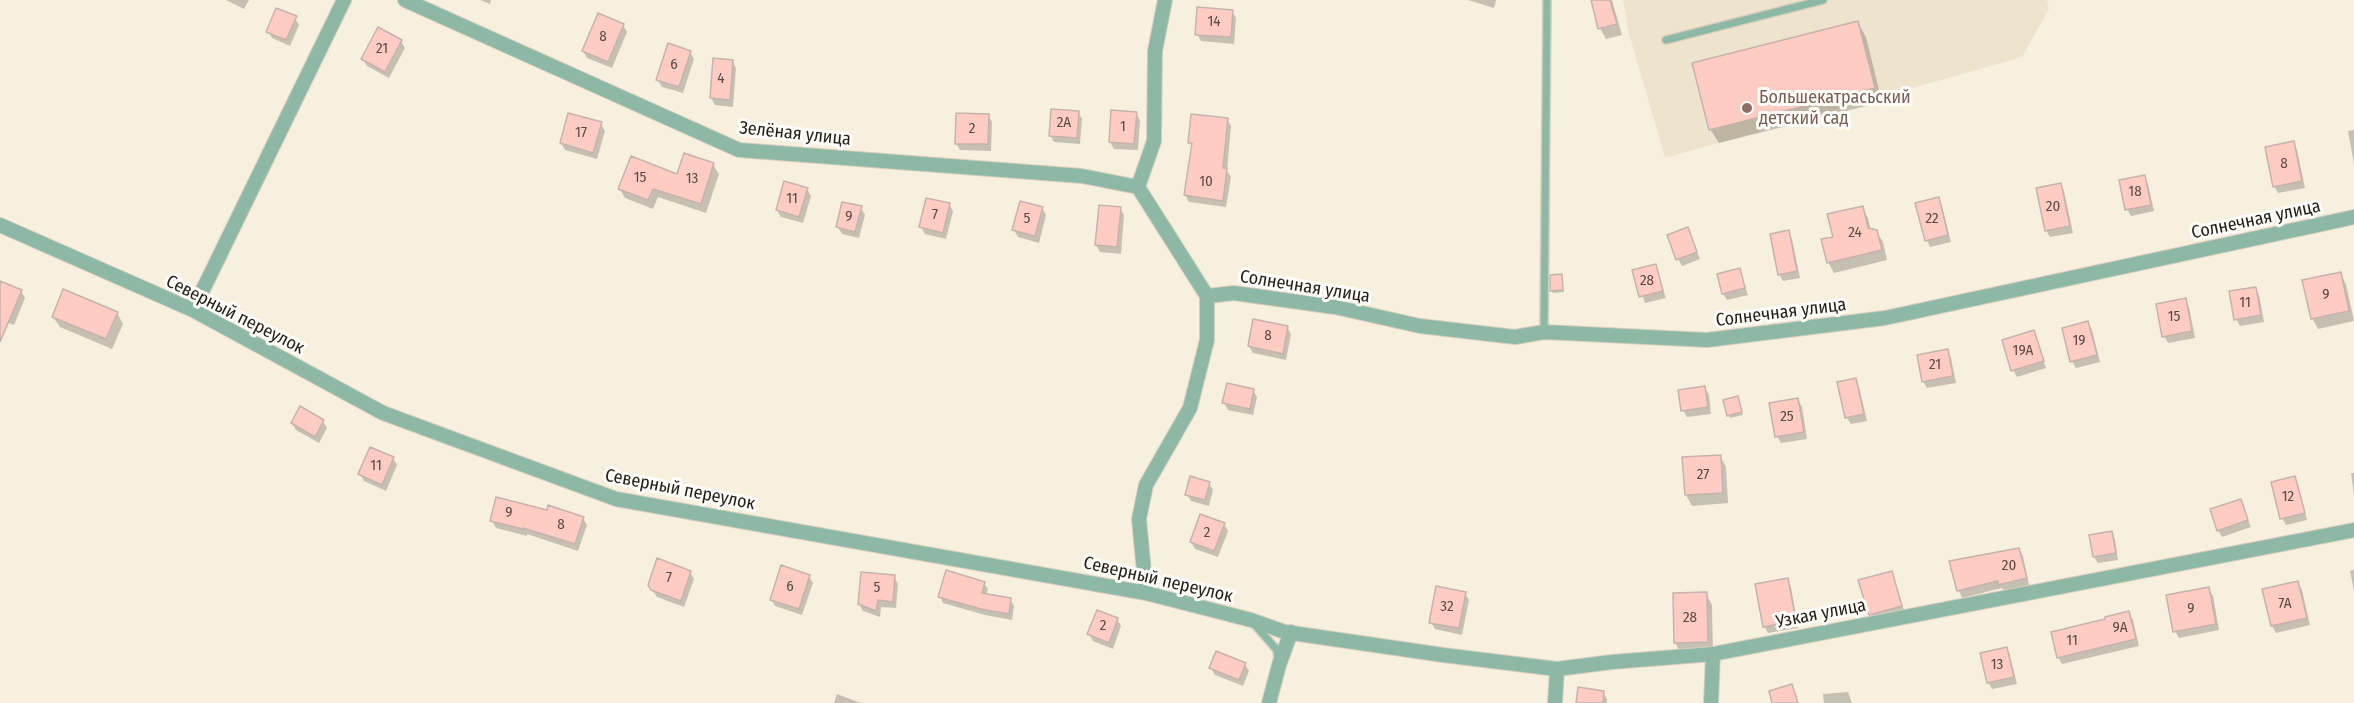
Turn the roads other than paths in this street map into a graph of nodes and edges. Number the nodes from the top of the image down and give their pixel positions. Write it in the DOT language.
graph roads {
  1 [pos="344,0"];
  2 [pos="405,0"];
  3 [pos="1165,0"];
  4 [pos="1547,0"];
  5 [pos="1823,0"];
  6 [pos="1666,40"];
  7 [pos="1138,187"];
  8 [pos="2354,217"];
  9 [pos="0,225"];
  10 [pos="1207,296"];
  11 [pos="193,310"];
  12 [pos="1544,332"];
  13 [pos="2354,530"];
  14 [pos="1146,593"];
  15 [pos="1251,620"];
  16 [pos="1291,632"];
  17 [pos="1713,654"];
  18 [pos="1279,665"];
  19 [pos="1557,669"];
  20 [pos="1269,703"];
  21 [pos="1555,703"];
  22 [pos="1711,703"];
  1 -- 11 [label="street"];
  2 -- 7 [label="street, Зелёная улица"];
  3 -- 7 [label="street"];
  4 -- 12 [label="lane"];
  5 -- 6 [label="lane"];
  7 -- 10 [label="street"];
  8 -- 12 [label="street, Солнечная улица"];
  9 -- 11 [label="street, Северный переулок"];
  10 -- 12 [label="street, Солнечная улица"];
  10 -- 14 [label="street"];
  11 -- 14 [label="street, Северный переулок"];
  13 -- 17 [label="street, Узкая улица"];
  14 -- 15 [label="street, Северный переулок"];
  15 -- 16 [label="street, Северный переулок"];
  15 -- 18 [label="lane"];
  16 -- 18 [label="street"];
  16 -- 19 [label="street, Узкая улица"];
  17 -- 19 [label="street, Узкая улица"];
  17 -- 22 [label="street"];
  18 -- 20 [label="street"];
  19 -- 21 [label="street"];
}
